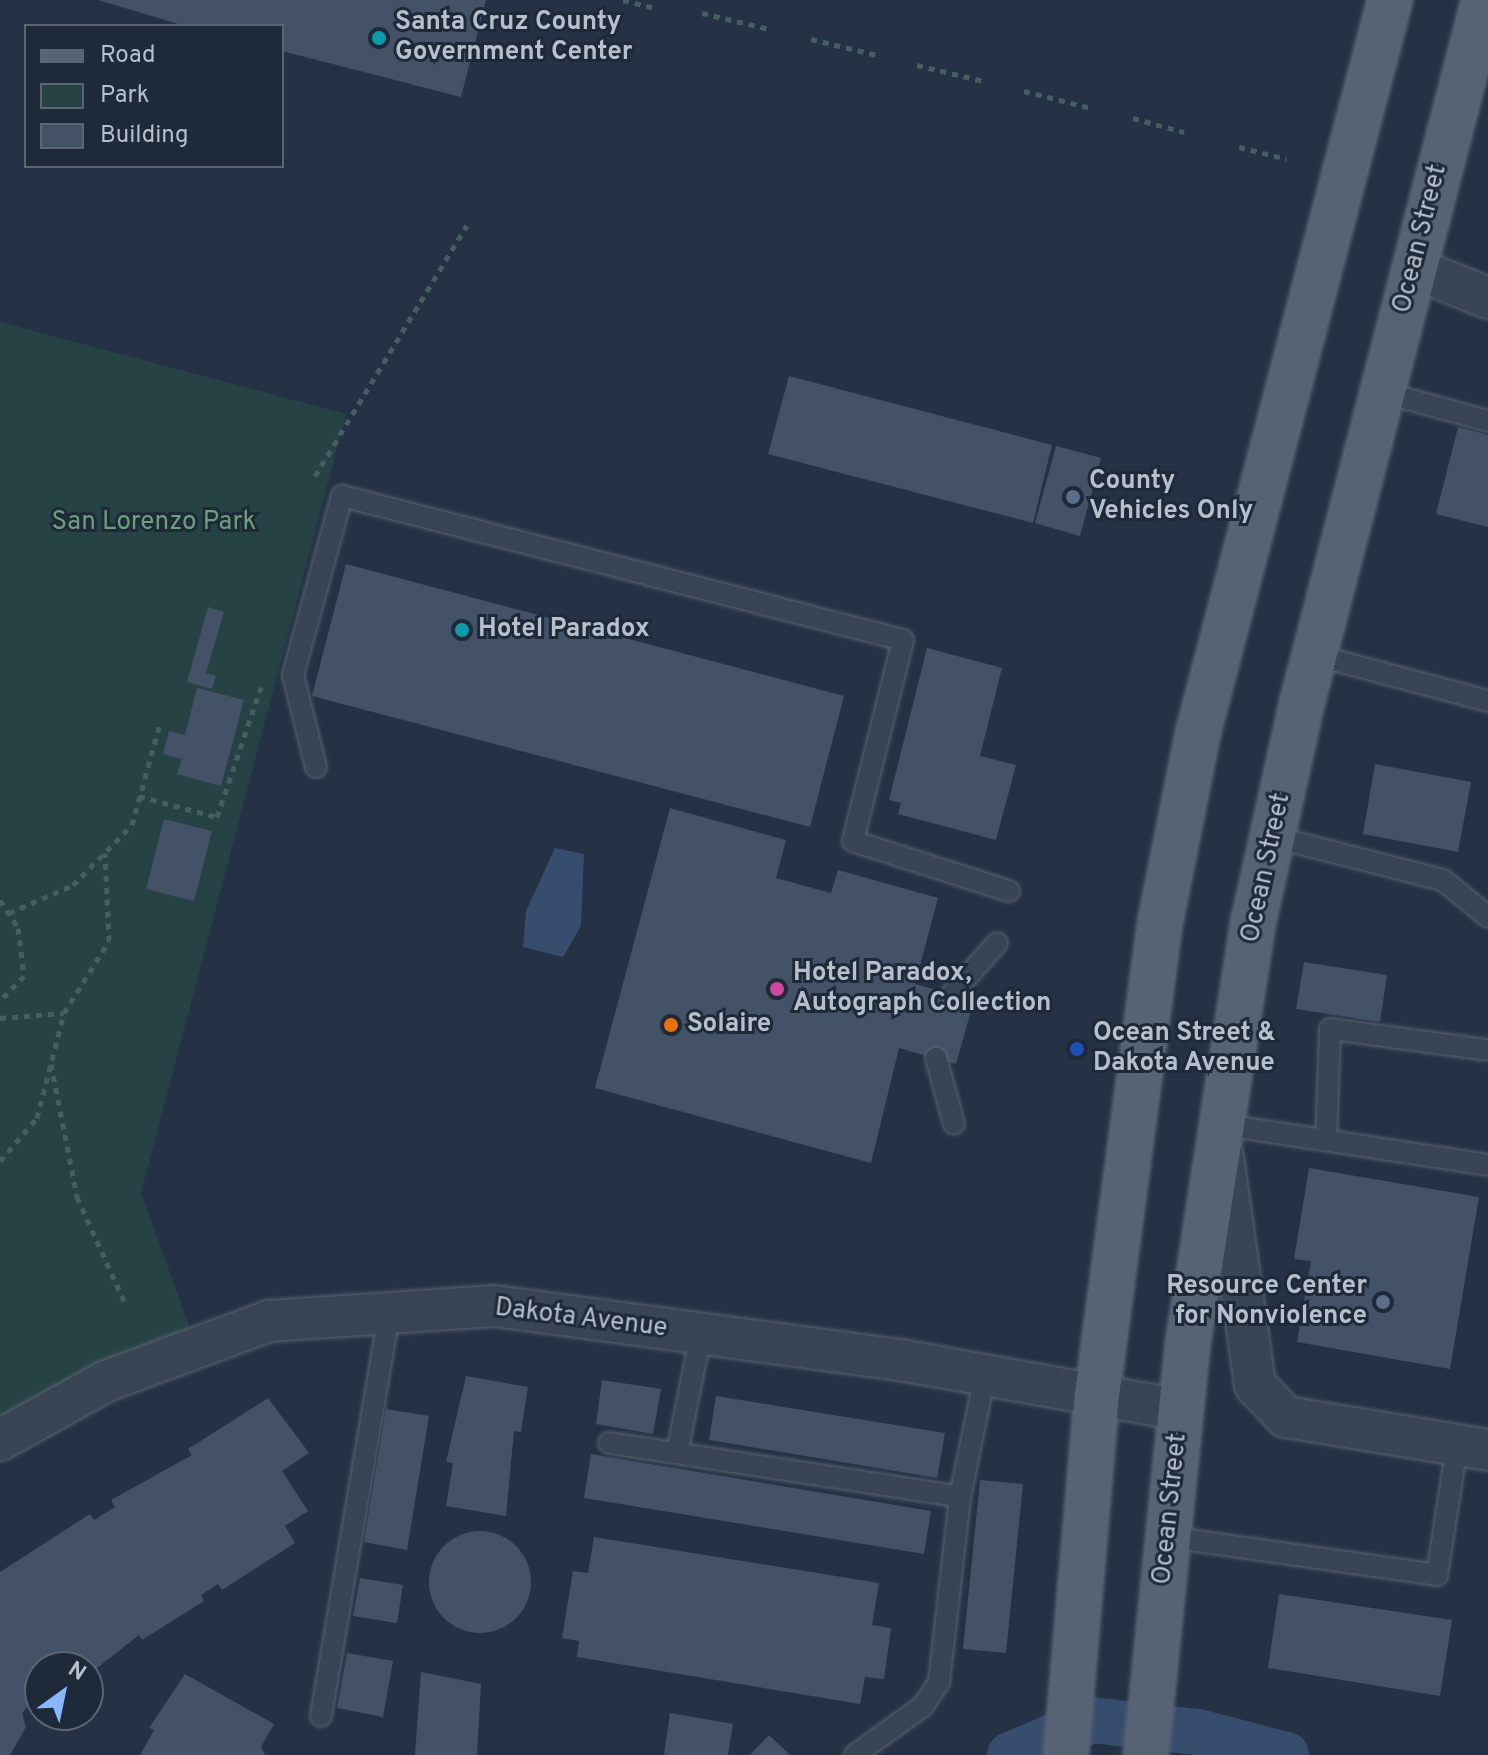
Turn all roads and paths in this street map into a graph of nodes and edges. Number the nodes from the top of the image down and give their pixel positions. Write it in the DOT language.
graph roads {
  1 [pos="623,0"];
  2 [pos="1390,0"];
  3 [pos="1484,0"];
  4 [pos="656,8"];
  5 [pos="702,13"];
  6 [pos="769,29"];
  7 [pos="811,39"];
  8 [pos="877,55"];
  9 [pos="1478,61"];
  10 [pos="917,65"];
  11 [pos="983,81"];
  12 [pos="1024,91"];
  13 [pos="1091,108"];
  14 [pos="1133,118"];
  15 [pos="1184,132"];
  16 [pos="1239,147"];
  17 [pos="1287,159"];
  18 [pos="1414,268"];
  19 [pos="1488,298"];
  20 [pos="1382,392"];
  21 [pos="1488,421"];
  22 [pos="1315,655"];
  23 [pos="1488,701"];
  24 [pos="160,723"];
  25 [pos="316,767"];
  26 [pos="1274,837"];
  27 [pos="105,852"];
  28 [pos="1009,891"];
  29 [pos="0,900"];
  30 [pos="9,913"];
  31 [pos="1488,917"];
  32 [pos="997,943"];
  33 [pos="952,994"];
  34 [pos="0,1001"];
  35 [pos="64,1013"];
  36 [pos="0,1018"];
  37 [pos="1488,1050"];
  38 [pos="936,1058"];
  39 [pos="51,1064"];
  40 [pos="954,1124"];
  41 [pos="1222,1133"];
  42 [pos="1326,1140"];
  43 [pos="0,1161"];
  44 [pos="1488,1165"];
  45 [pos="124,1301"];
  46 [pos="389,1312"];
  47 [pos="701,1334"];
  48 [pos="985,1375"];
  49 [pos="1097,1395"];
  50 [pos="1182,1410"];
  51 [pos="0,1440"];
  52 [pos="609,1443"];
  53 [pos="1473,1448"];
  54 [pos="677,1453"];
  55 [pos="960,1497"];
  56 [pos="1168,1537"];
  57 [pos="321,1716"];
  58 [pos="855,1755"];
  59 [pos="1066,1755"];
  60 [pos="1146,1755"];
  1 -- 4 [label="path"];
  2 -- 49 [label="main road"];
  3 -- 9 [label="main road, Ocean Street"];
  5 -- 6 [label="path"];
  7 -- 8 [label="path"];
  9 -- 18 [label="main road, Ocean Street"];
  10 -- 11 [label="path"];
  12 -- 13 [label="path"];
  14 -- 15 [label="path"];
  16 -- 17 [label="path"];
  18 -- 19 [label="street"];
  18 -- 20 [label="main road, Ocean Street"];
  20 -- 21 [label="lane"];
  20 -- 22 [label="main road, Ocean Street"];
  22 -- 23 [label="lane"];
  22 -- 26 [label="main road, Ocean Street"];
  24 -- 27 [label="path"];
  25 -- 28 [label="lane"];
  26 -- 31 [label="lane"];
  26 -- 41 [label="main road, Ocean Street"];
  27 -- 30 [label="path"];
  27 -- 35 [label="path"];
  29 -- 30 [label="path"];
  30 -- 34 [label="path"];
  32 -- 33 [label="lane"];
  35 -- 36 [label="path"];
  35 -- 39 [label="path"];
  37 -- 42 [label="lane"];
  38 -- 40 [label="lane"];
  39 -- 43 [label="path"];
  39 -- 45 [label="path"];
  41 -- 42 [label="lane"];
  41 -- 50 [label="main road, Ocean Street"];
  41 -- 53 [label="street"];
  42 -- 44 [label="lane"];
  46 -- 47 [label="street, Dakota Avenue"];
  46 -- 51 [label="street, Dakota Avenue"];
  46 -- 57 [label="lane"];
  47 -- 48 [label="street, Dakota Avenue"];
  47 -- 54 [label="lane"];
  48 -- 49 [label="street, Dakota Avenue"];
  48 -- 55 [label="lane"];
  49 -- 50 [label="street, Dakota Avenue"];
  49 -- 59 [label="main road"];
  50 -- 56 [label="main road, Ocean Street"];
  52 -- 54 [label="lane"];
  53 -- 56 [label="lane"];
  54 -- 55 [label="lane"];
  55 -- 58 [label="lane"];
  56 -- 60 [label="main road, Ocean Street"];
}
